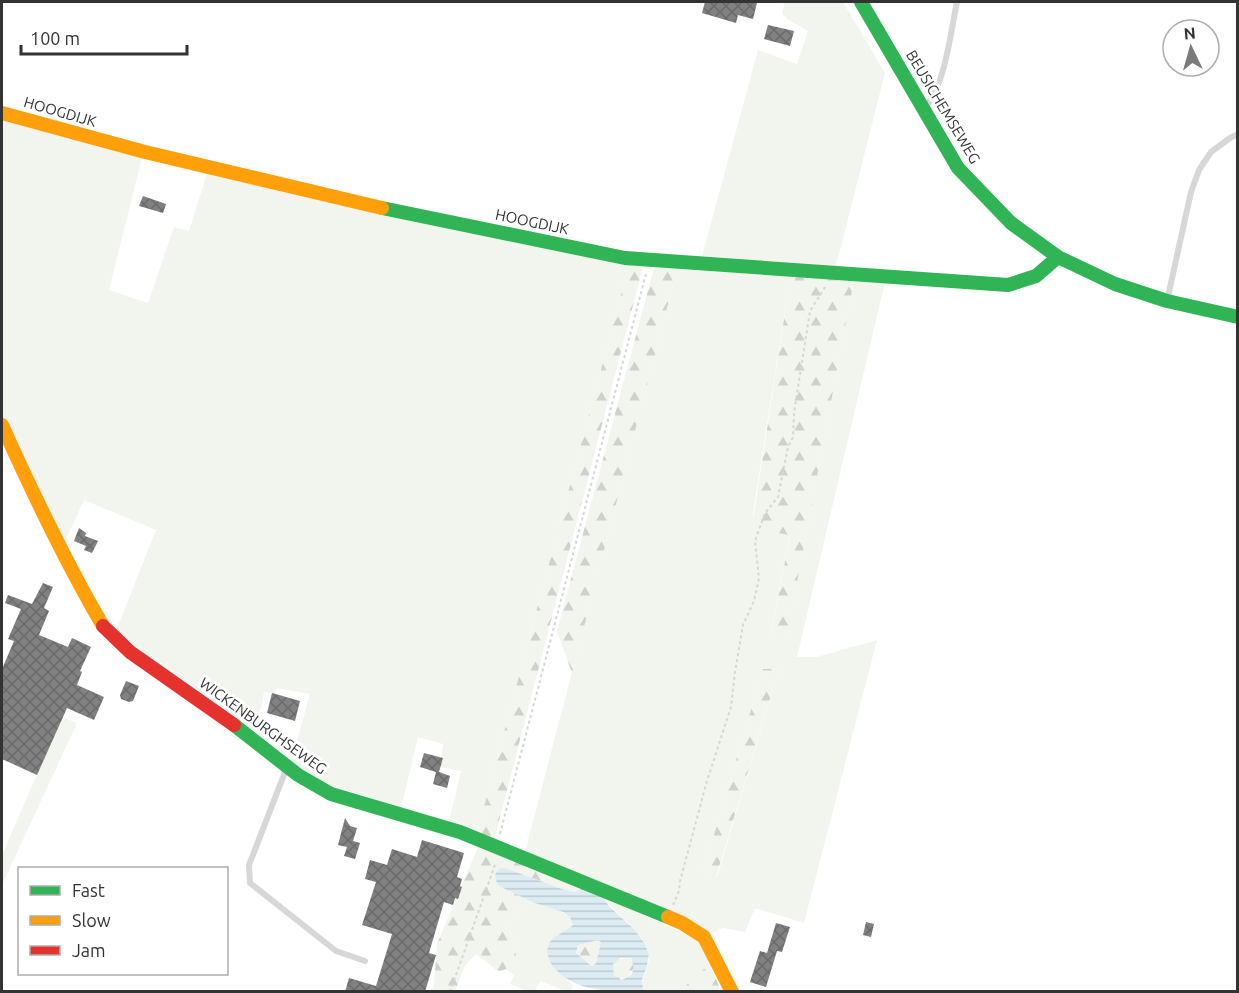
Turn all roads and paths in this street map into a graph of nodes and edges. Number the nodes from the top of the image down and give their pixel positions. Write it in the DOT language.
graph roads {
  1 [pos="861,2"];
  2 [pos="957,2"];
  3 [pos="922,110"];
  4 [pos="2,113"];
  5 [pos="1238,134"];
  6 [pos="1058,257"];
  7 [pos="650,259"];
  8 [pos="827,272"];
  9 [pos="1167,301"];
  10 [pos="1238,317"];
  11 [pos="2,425"];
  12 [pos="287,767"];
  13 [pos="499,847"];
  14 [pos="668,917"];
  15 [pos="365,961"];
  16 [pos="450,992"];
  17 [pos="732,992"];
  1 -- 3 [label="street, BEUSICHEMSEWEG"];
  2 -- 3 [label="lane"];
  3 -- 6 [label="street, BEUSICHEMSEWEG"];
  4 -- 7 [label="street, HOOGDIJK"];
  5 -- 9 [label="lane"];
  6 -- 8 [label="street, HOOGDIJK"];
  6 -- 9 [label="street, BEUSICHEMSEWEG"];
  7 -- 8 [label="street, HOOGDIJK"];
  7 -- 13 [label="path"];
  8 -- 14 [label="path"];
  9 -- 10 [label="street, BEUSICHEMSEWEG"];
  11 -- 12 [label="street, WICKENBURGHSEWEG"];
  12 -- 13 [label="street, WICKENBURGHSEWEG"];
  12 -- 15 [label="lane"];
  13 -- 14 [label="street, WICKENBURGHSEWEG"];
  13 -- 16 [label="path"];
  14 -- 17 [label="street, WICKENBURGHSEWEG"];
}
